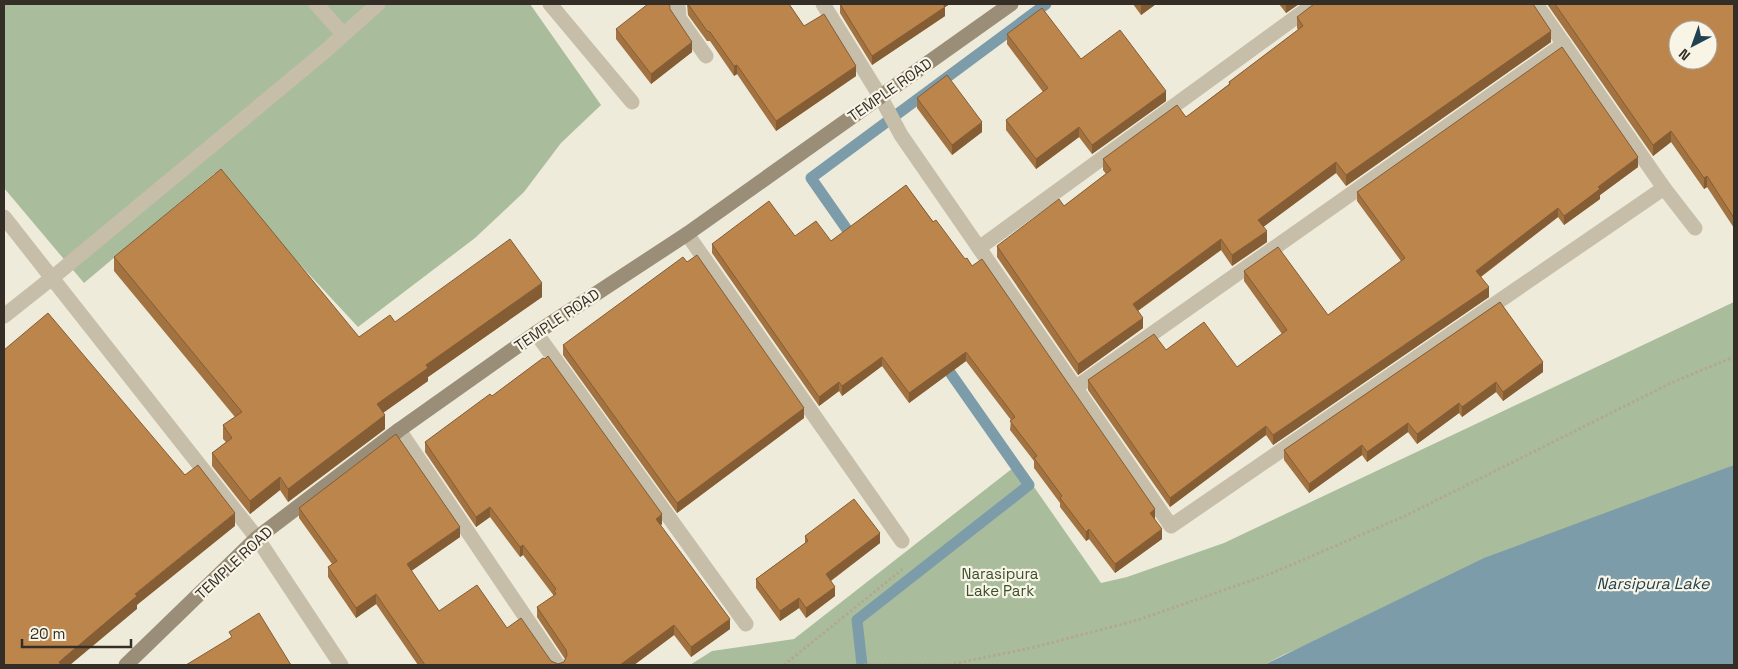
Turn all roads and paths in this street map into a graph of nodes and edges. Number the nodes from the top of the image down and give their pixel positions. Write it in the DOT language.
graph roads {
  1 [pos="316,4"];
  2 [pos="378,4"];
  3 [pos="550,4"];
  4 [pos="678,4"];
  5 [pos="823,4"];
  6 [pos="1011,4"];
  7 [pos="1314,4"];
  8 [pos="1536,4"];
  9 [pos="343,34"];
  10 [pos="1564,44"];
  11 [pos="706,56"];
  12 [pos="883,101"];
  13 [pos="632,102"];
  14 [pos="1664,188"];
  15 [pos="4,217"];
  16 [pos="1695,228"];
  17 [pos="687,234"];
  18 [pos="979,248"];
  19 [pos="52,278"];
  20 [pos="4,316"];
  21 [pos="536,333"];
  22 [pos="1734,357"];
  23 [pos="1076,388"];
  24 [pos="399,430"];
  25 [pos="257,538"];
  26 [pos="902,541"];
  27 [pos="909,564"];
  28 [pos="746,624"];
  29 [pos="126,665"];
  30 [pos="341,665"];
  31 [pos="558,665"];
  32 [pos="784,665"];
  33 [pos="864,665"];
  34 [pos="879,665"];
  1 -- 9 [label="street"];
  2 -- 9 [label="street"];
  3 -- 13 [label="street"];
  4 -- 11 [label="street"];
  5 -- 12 [label="street"];
  6 -- 12 [label="street, TEMPLE ROAD"];
  7 -- 18 [label="street"];
  8 -- 10 [label="street"];
  9 -- 19 [label="street"];
  10 -- 14 [label="street"];
  10 -- 23 [label="street"];
  12 -- 17 [label="street, TEMPLE ROAD"];
  12 -- 18 [label="street"];
  14 -- 16 [label="street"];
  14 -- 23 [label="street"];
  15 -- 19 [label="street"];
  17 -- 21 [label="street, TEMPLE ROAD"];
  17 -- 26 [label="street"];
  18 -- 23 [label="street"];
  19 -- 20 [label="street"];
  19 -- 25 [label="street"];
  21 -- 24 [label="street, TEMPLE ROAD"];
  21 -- 28 [label="street"];
  22 -- 34 [label="path"];
  24 -- 25 [label="street, TEMPLE ROAD"];
  24 -- 31 [label="street"];
  25 -- 29 [label="street, TEMPLE ROAD"];
  25 -- 30 [label="street"];
  27 -- 32 [label="path"];
  33 -- 34 [label="path"];
}
